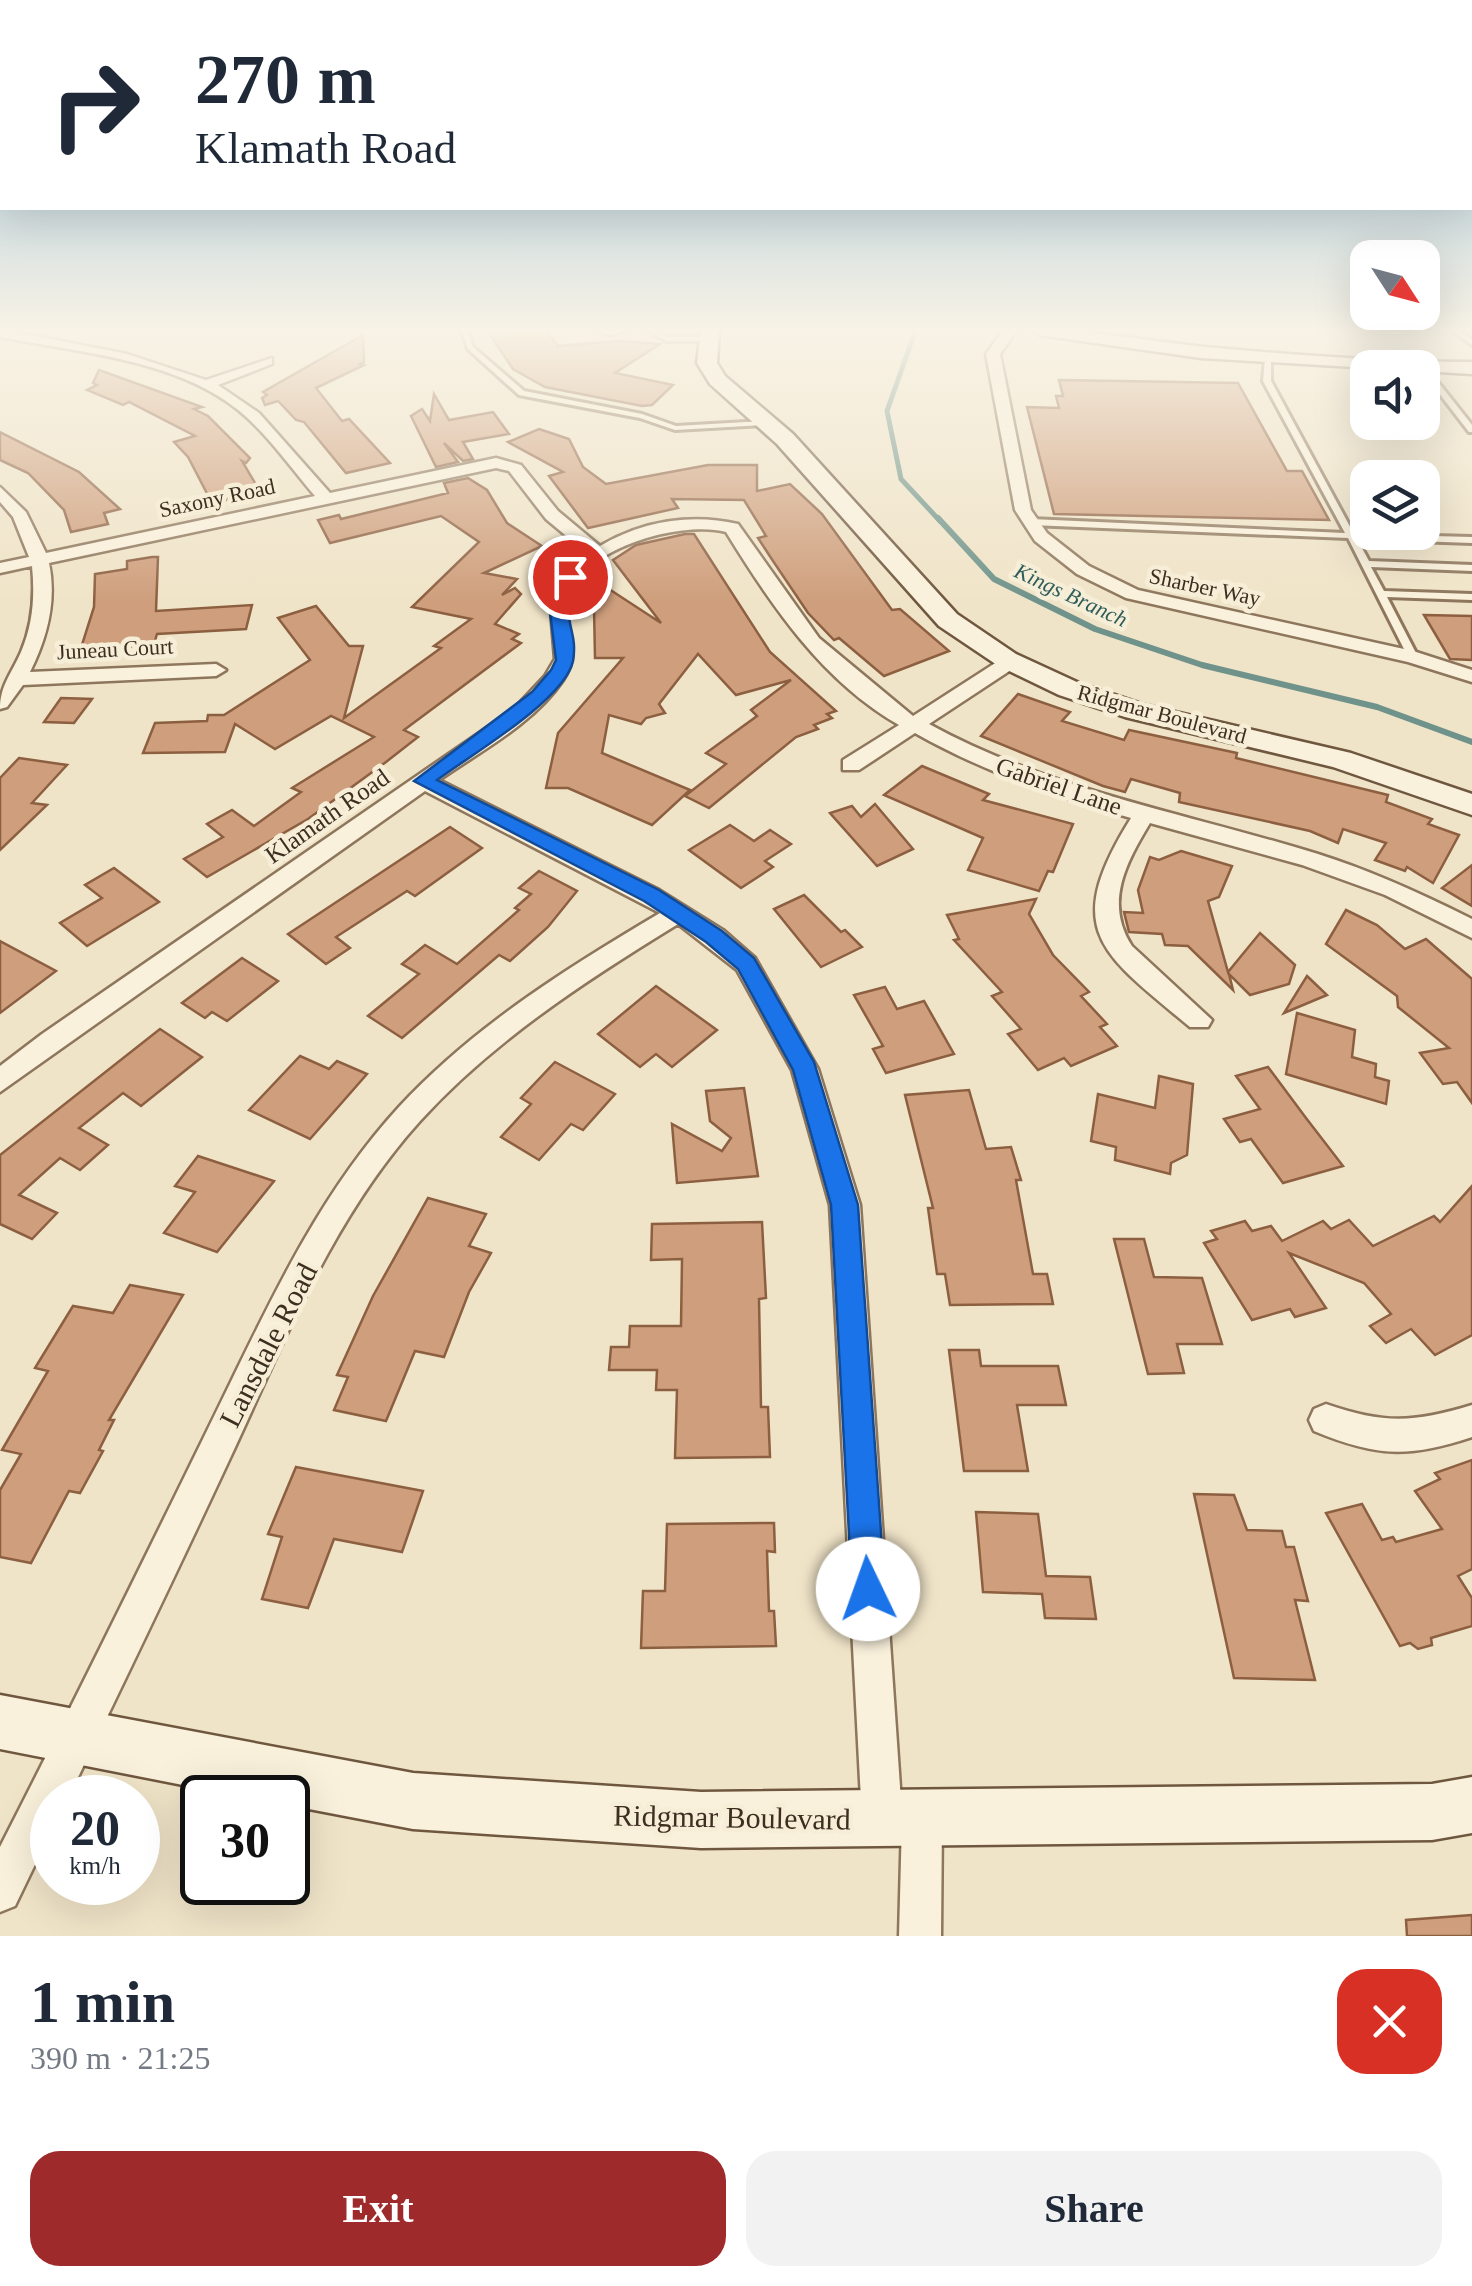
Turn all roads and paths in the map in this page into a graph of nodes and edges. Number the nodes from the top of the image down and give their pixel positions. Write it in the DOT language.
graph roads {
  1 [pos="254,419"];
  2 [pos="651,419"];
  3 [pos="761,419"];
  4 [pos="1006,419"];
  5 [pos="1288,419"];
  6 [pos="766,424"];
  7 [pos="0,492"];
  8 [pos="325,498"];
  9 [pos="1031,522"];
  10 [pos="723,524"];
  11 [pos="1350,536"];
  12 [pos="1440,539"];
  13 [pos="1472,540"];
  14 [pos="1358,550"];
  15 [pos="598,553"];
  16 [pos="38,560"];
  17 [pos="1365,564"];
  18 [pos="0,568"];
  19 [pos="1472,568"];
  20 [pos="1382,594"];
  21 [pos="1472,597"];
  22 [pos="1413,657"];
  23 [pos="1010,662"];
  24 [pos="216,670"];
  25 [pos="1472,676"];
  26 [pos="17,679"];
  27 [pos="0,703"];
  28 [pos="915,723"];
  29 [pos="850,766"];
  30 [pos="424,781"];
  31 [pos="1472,805"];
  32 [pos="1144,815"];
  33 [pos="678,913"];
  34 [pos="1472,929"];
  35 [pos="1200,1020"];
  36 [pos="0,1081"];
  37 [pos="1326,1420"];
  38 [pos="1472,1421"];
  39 [pos="0,1722"];
  40 [pos="76,1738"];
  41 [pos="1472,1805"];
  42 [pos="902,1818"];
  43 [pos="0,1891"];
  44 [pos="920,1936"];
  1 -- 8 [label="street"];
  2 -- 6 [label="lane"];
  3 -- 6 [label="street, Ridgmar Boulevard"];
  4 -- 9 [label="street, Sharber Way"];
  5 -- 11 [label="lane"];
  6 -- 23 [label="street, Ridgmar Boulevard"];
  7 -- 16 [label="street"];
  8 -- 15 [label="street, Saxony Road"];
  8 -- 16 [label="street, Saxony Road"];
  9 -- 11 [label="lane"];
  9 -- 22 [label="street, Sharber Way"];
  10 -- 15 [label="street, Klamath Road"];
  10 -- 28 [label="street, Gabriel Lane"];
  12 -- 13 [label="lane"];
  14 -- 17 [label="lane"];
  15 -- 30 [label="street, Klamath Road"];
  16 -- 18 [label="street, Saxony Road"];
  16 -- 26 [label="street"];
  17 -- 19 [label="lane"];
  17 -- 20 [label="lane"];
  20 -- 21 [label="lane"];
  20 -- 22 [label="lane"];
  22 -- 25 [label="street, Sharber Way"];
  23 -- 28 [label="street"];
  23 -- 31 [label="street, Ridgmar Boulevard"];
  24 -- 26 [label="street, Juneau Court"];
  26 -- 27 [label="street"];
  28 -- 29 [label="street"];
  28 -- 32 [label="street, Gabriel Lane"];
  30 -- 33 [label="street"];
  30 -- 36 [label="street, Klamath Road"];
  32 -- 34 [label="street, Gabriel Lane"];
  32 -- 35 [label="street"];
  33 -- 40 [label="street, Lansdale Road"];
  33 -- 42 [label="street"];
  37 -- 38 [label="street"];
  39 -- 40 [label="street, Ridgmar Boulevard"];
  40 -- 42 [label="street, Ridgmar Boulevard"];
  40 -- 43 [label="street, Lansdale Road"];
  41 -- 42 [label="street, Ridgmar Boulevard"];
  42 -- 44 [label="street"];
}
